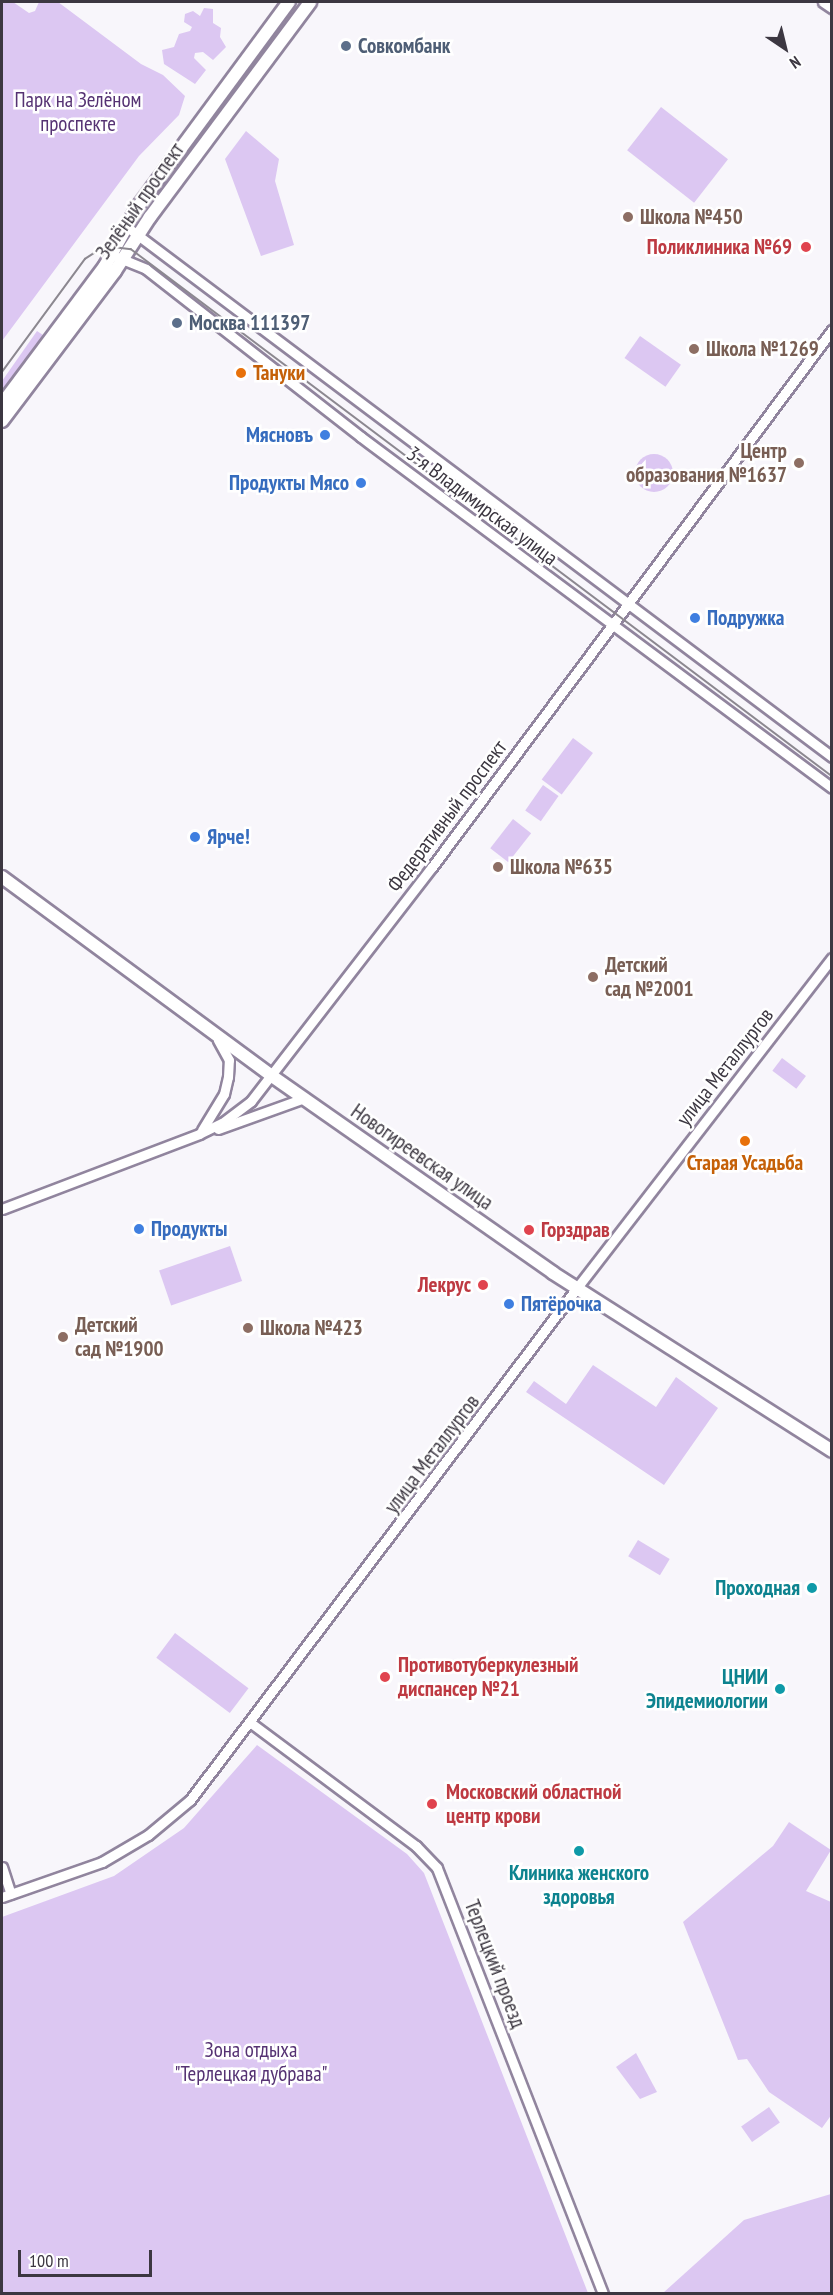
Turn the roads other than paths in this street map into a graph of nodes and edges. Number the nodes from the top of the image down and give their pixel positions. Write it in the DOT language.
graph roads {
  1 [pos="289,2"];
  2 [pos="310,2"];
  3 [pos="823,2"];
  4 [pos="831,8"];
  5 [pos="127,227"];
  6 [pos="139,235"];
  7 [pos="117,258"];
  8 [pos="831,330"];
  9 [pos="2,404"];
  10 [pos="2,421"];
  11 [pos="627,603"];
  12 [pos="611,626"];
  13 [pos="831,757"];
  14 [pos="831,788"];
  15 [pos="2,877"];
  16 [pos="831,958"];
  17 [pos="214,1034"];
  18 [pos="272,1076"];
  19 [pos="304,1098"];
  20 [pos="199,1134"];
  21 [pos="2,1209"];
  22 [pos="576,1289"];
  23 [pos="831,1451"];
  24 [pos="251,1723"];
  25 [pos="2,1867"];
  26 [pos="6,1895"];
  27 [pos="603,2294"];
  1 -- 5 [label="main road, Зелёный проспект"];
  2 -- 6 [label="main road, Зелёный проспект"];
  3 -- 4 [label="street"];
  5 -- 6 [label="street, 3-я Владимирская улица"];
  5 -- 7 [label="main road, Зелёный проспект"];
  6 -- 7 [label="main road, Зелёный проспект"];
  6 -- 11 [label="street, 3-я Владимирская улица"];
  7 -- 9 [label="main road, Зелёный проспект"];
  7 -- 10 [label="main road, Зелёный проспект"];
  7 -- 12 [label="street, 3-я Владимирская улица"];
  8 -- 11 [label="street, Федеративный проспект"];
  11 -- 12 [label="street, Федеративный проспект"];
  11 -- 13 [label="street, 3-я Владимирская улица"];
  12 -- 14 [label="street, 3-я Владимирская улица"];
  12 -- 18 [label="street, Федеративный проспект"];
  15 -- 17 [label="main road, Новогиреевская улица"];
  16 -- 22 [label="street, улица Металлургов"];
  17 -- 18 [label="main road, Новогиреевская улица"];
  17 -- 20 [label="street"];
  18 -- 19 [label="main road, Новогиреевская улица"];
  18 -- 20 [label="street, Федеративный проспект"];
  19 -- 20 [label="street"];
  19 -- 22 [label="main road, Новогиреевская улица"];
  20 -- 21 [label="street, Федеративный проспект"];
  22 -- 23 [label="main road, Новогиреевская улица"];
  22 -- 24 [label="street, улица Металлургов"];
  24 -- 26 [label="street, улица Металлургов"];
  24 -- 27 [label="street, Терлецкий проезд"];
  25 -- 26 [label="street"];
}
